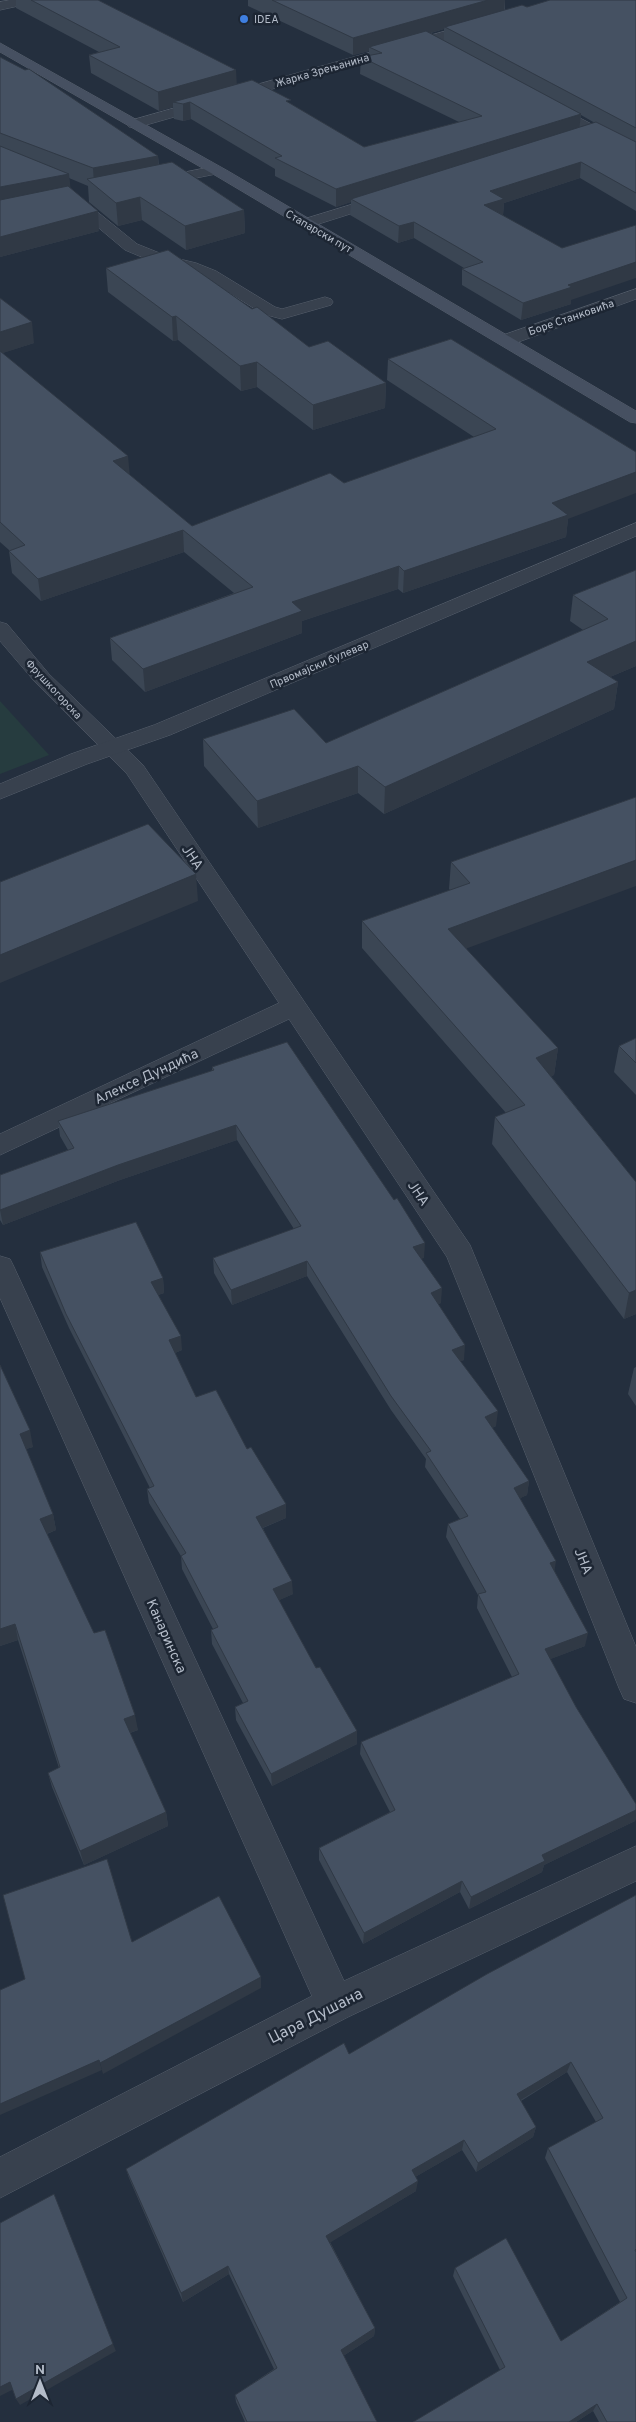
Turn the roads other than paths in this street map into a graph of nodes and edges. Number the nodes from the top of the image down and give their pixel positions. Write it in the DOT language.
graph roads {
  1 [pos="28,0"];
  2 [pos="0,6"];
  3 [pos="493,21"];
  4 [pos="427,40"];
  5 [pos="0,47"];
  6 [pos="444,49"];
  7 [pos="537,99"];
  8 [pos="134,124"];
  9 [pos="597,131"];
  10 [pos="578,137"];
  11 [pos="636,153"];
  12 [pos="216,170"];
  13 [pos="137,186"];
  14 [pos="71,192"];
  15 [pos="404,192"];
  16 [pos="93,195"];
  17 [pos="55,203"];
  18 [pos="306,223"];
  19 [pos="636,294"];
  20 [pos="325,302"];
  21 [pos="506,340"];
  22 [pos="636,418"];
  23 [pos="636,529"];
  24 [pos="0,628"];
  25 [pos="112,747"];
  26 [pos="0,792"];
  27 [pos="293,1007"];
  28 [pos="0,1145"];
  29 [pos="0,1267"];
  30 [pos="636,1688"];
  31 [pos="636,1863"];
  32 [pos="335,2004"];
  33 [pos="0,2178"];
  1 -- 2 [label="street"];
  3 -- 4 [label="street, Жарка Зрењанина"];
  4 -- 6 [label="street"];
  4 -- 8 [label="street, Жарка Зрењанина"];
  5 -- 8 [label="main road, Стапарски пут"];
  7 -- 9 [label="street"];
  8 -- 12 [label="main road, Стапарски пут"];
  9 -- 10 [label="street"];
  9 -- 11 [label="street"];
  12 -- 13 [label="street"];
  12 -- 18 [label="main road, Стапарски пут"];
  14 -- 16 [label="street"];
  14 -- 17 [label="street"];
  14 -- 20 [label="street"];
  15 -- 18 [label="street"];
  18 -- 21 [label="main road, Стапарски пут"];
  19 -- 21 [label="street, Боре Станковића"];
  21 -- 22 [label="main road, Стапарски пут"];
  23 -- 25 [label="street, Првомајски булевар"];
  24 -- 25 [label="street, Фрушкогорска"];
  25 -- 26 [label="street, Првомајски булевар"];
  25 -- 27 [label="street, ЈНА"];
  27 -- 28 [label="street, Алексе Дундића"];
  27 -- 30 [label="street, ЈНА"];
  29 -- 32 [label="street, Канаринска"];
  31 -- 32 [label="street, Цара Душана"];
  32 -- 33 [label="street, Цара Душана"];
}
